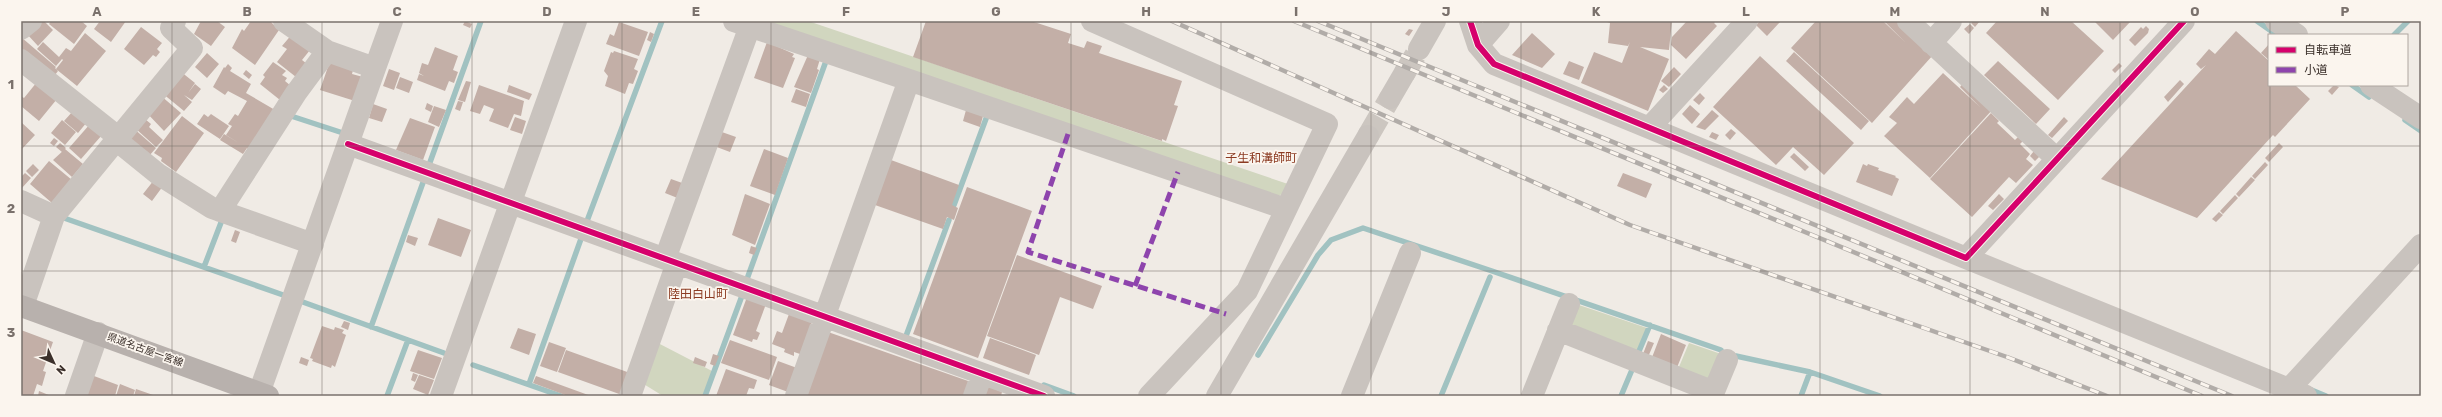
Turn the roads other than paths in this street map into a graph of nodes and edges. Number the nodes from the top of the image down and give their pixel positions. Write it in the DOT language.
graph roads {
  1 [pos="31,21"];
  2 [pos="176,21"];
  3 [pos="284,21"];
  4 [pos="392,21"];
  5 [pos="576,21"];
  6 [pos="1092,21"];
  7 [pos="1435,21"];
  8 [pos="1470,21"];
  9 [pos="1499,21"];
  10 [pos="1747,21"];
  11 [pos="1908,21"];
  12 [pos="1951,21"];
  13 [pos="2184,21"];
  14 [pos="2276,21"];
  15 [pos="742,24"];
  16 [pos="21,29"];
  17 [pos="2296,34"];
  18 [pos="1931,43"];
  19 [pos="1478,45"];
  20 [pos="1419,49"];
  21 [pos="327,51"];
  22 [pos="21,60"];
  23 [pos="375,68"];
  24 [pos="1404,74"];
  25 [pos="909,80"];
  26 [pos="2373,86"];
  27 [pos="1390,98"];
  28 [pos="2421,118"];
  29 [pos="1650,127"];
  30 [pos="1368,136"];
  31 [pos="117,138"];
  32 [pos="348,144"];
  33 [pos="2057,159"];
  34 [pos="21,201"];
  35 [pos="510,203"];
  36 [pos="1286,209"];
  37 [pos="220,211"];
  38 [pos="54,216"];
  39 [pos="313,244"];
  40 [pos="2421,246"];
  41 [pos="1410,253"];
  42 [pos="1966,258"];
  43 [pos="671,261"];
  44 [pos="1569,304"];
  45 [pos="22,306"];
  46 [pos="824,316"];
  47 [pos="1558,330"];
  48 [pos="98,333"];
  49 [pos="1727,360"];
  50 [pos="982,374"];
  51 [pos="2297,392"];
  52 [pos="1713,394"];
  53 [pos="262,395"];
  54 [pos="76,396"];
  55 [pos="441,396"];
  56 [pos="630,396"];
  57 [pos="796,396"];
  58 [pos="974,396"];
  59 [pos="1044,396"];
  60 [pos="1149,396"];
  61 [pos="1217,396"];
  62 [pos="1352,396"];
  63 [pos="1532,396"];
  1 -- 16 [label="street"];
  2 -- 31 [label="street"];
  3 -- 21 [label="street"];
  4 -- 23 [label="street"];
  5 -- 35 [label="street"];
  6 -- 36 [label="street"];
  7 -- 20 [label="street"];
  8 -- 19 [label="street"];
  9 -- 19 [label="street"];
  10 -- 29 [label="street"];
  11 -- 18 [label="street"];
  12 -- 18 [label="street"];
  13 -- 33 [label="street"];
  14 -- 17 [label="street"];
  15 -- 25 [label="street"];
  15 -- 43 [label="street"];
  18 -- 33 [label="street"];
  19 -- 29 [label="street"];
  21 -- 23 [label="street"];
  21 -- 37 [label="street"];
  22 -- 31 [label="street"];
  23 -- 32 [label="street"];
  24 -- 27 [label="street"];
  25 -- 36 [label="street"];
  25 -- 46 [label="street"];
  26 -- 28 [label="street"];
  29 -- 42 [label="street"];
  30 -- 61 [label="street"];
  31 -- 37 [label="street"];
  31 -- 38 [label="street"];
  32 -- 35 [label="street"];
  32 -- 39 [label="street"];
  33 -- 42 [label="street"];
  34 -- 38 [label="street"];
  35 -- 43 [label="street"];
  35 -- 55 [label="street"];
  36 -- 60 [label="street"];
  37 -- 39 [label="street"];
  38 -- 45 [label="street"];
  39 -- 53 [label="street"];
  40 -- 51 [label="street"];
  41 -- 62 [label="street"];
  42 -- 51 [label="street"];
  43 -- 46 [label="street"];
  43 -- 56 [label="street"];
  44 -- 47 [label="street"];
  45 -- 48 [label="main road, 県道名古屋一宮線"];
  46 -- 50 [label="street"];
  46 -- 57 [label="street"];
  47 -- 52 [label="street"];
  47 -- 63 [label="street"];
  48 -- 53 [label="main road, 県道名古屋一宮線"];
  48 -- 54 [label="street"];
  49 -- 52 [label="street"];
  50 -- 58 [label="street"];
  50 -- 59 [label="street"];
}
